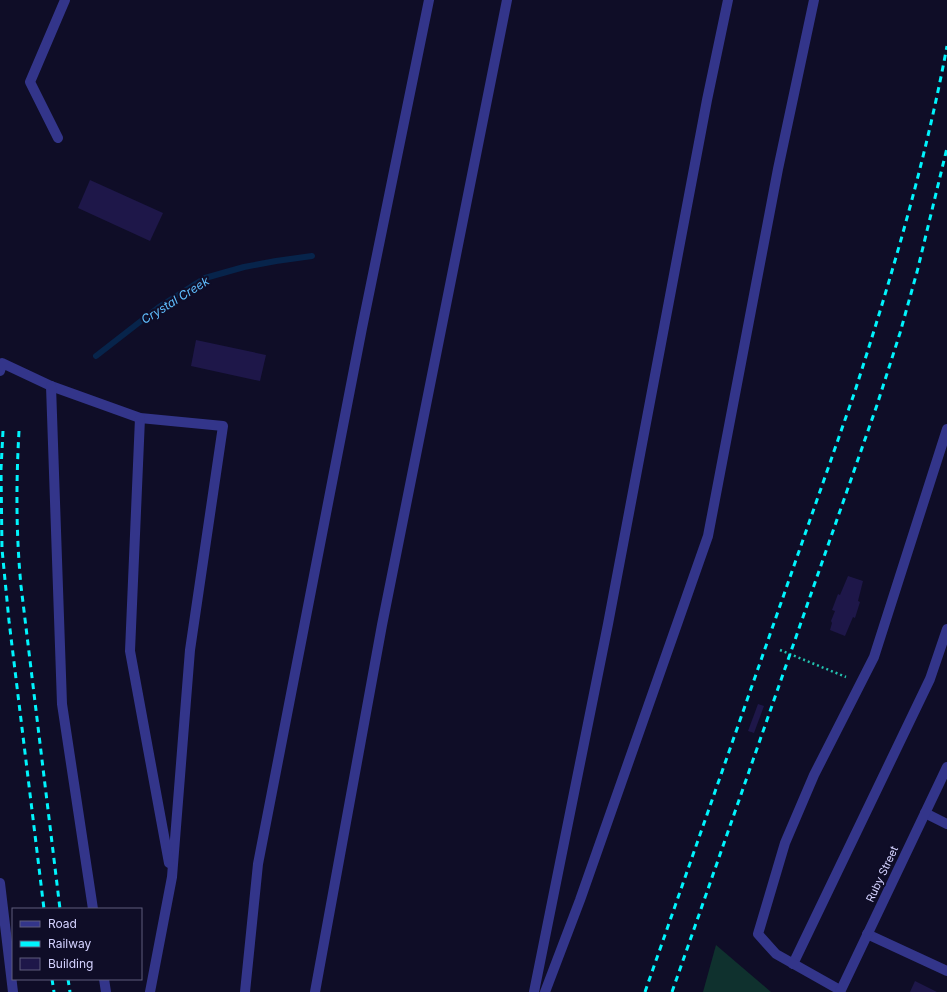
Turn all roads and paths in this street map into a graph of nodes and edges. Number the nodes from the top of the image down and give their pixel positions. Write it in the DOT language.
graph roads {
  1 [pos="66,0"];
  2 [pos="429,0"];
  3 [pos="507,0"];
  4 [pos="728,0"];
  5 [pos="814,0"];
  6 [pos="58,138"];
  7 [pos="0,371"];
  8 [pos="50,386"];
  9 [pos="140,418"];
  10 [pos="947,429"];
  11 [pos="947,629"];
  12 [pos="780,650"];
  13 [pos="861,683"];
  14 [pos="947,766"];
  15 [pos="925,814"];
  16 [pos="947,824"];
  17 [pos="172,876"];
  18 [pos="0,884"];
  19 [pos="93,908"];
  20 [pos="867,934"];
  21 [pos="794,964"];
  22 [pos="947,971"];
  23 [pos="104,980"];
  24 [pos="840,991"];
  25 [pos="13,992"];
  26 [pos="106,992"];
  27 [pos="150,992"];
  28 [pos="245,992"];
  29 [pos="315,992"];
  30 [pos="534,992"];
  31 [pos="545,992"];
  1 -- 6 [label="street"];
  2 -- 28 [label="street"];
  3 -- 29 [label="street"];
  4 -- 30 [label="street"];
  5 -- 31 [label="street"];
  7 -- 8 [label="street"];
  8 -- 9 [label="street"];
  8 -- 19 [label="street"];
  9 -- 17 [label="street"];
  9 -- 17 [label="street"];
  10 -- 13 [label="street"];
  11 -- 21 [label="street"];
  12 -- 13 [label="path"];
  13 -- 21 [label="street"];
  14 -- 15 [label="street, Ruby Street"];
  15 -- 16 [label="street"];
  15 -- 20 [label="street, Ruby Street"];
  17 -- 27 [label="street"];
  18 -- 25 [label="street"];
  20 -- 22 [label="street"];
  20 -- 24 [label="street, Ruby Street"];
  21 -- 24 [label="street"];
  23 -- 26 [label="street"];
}
